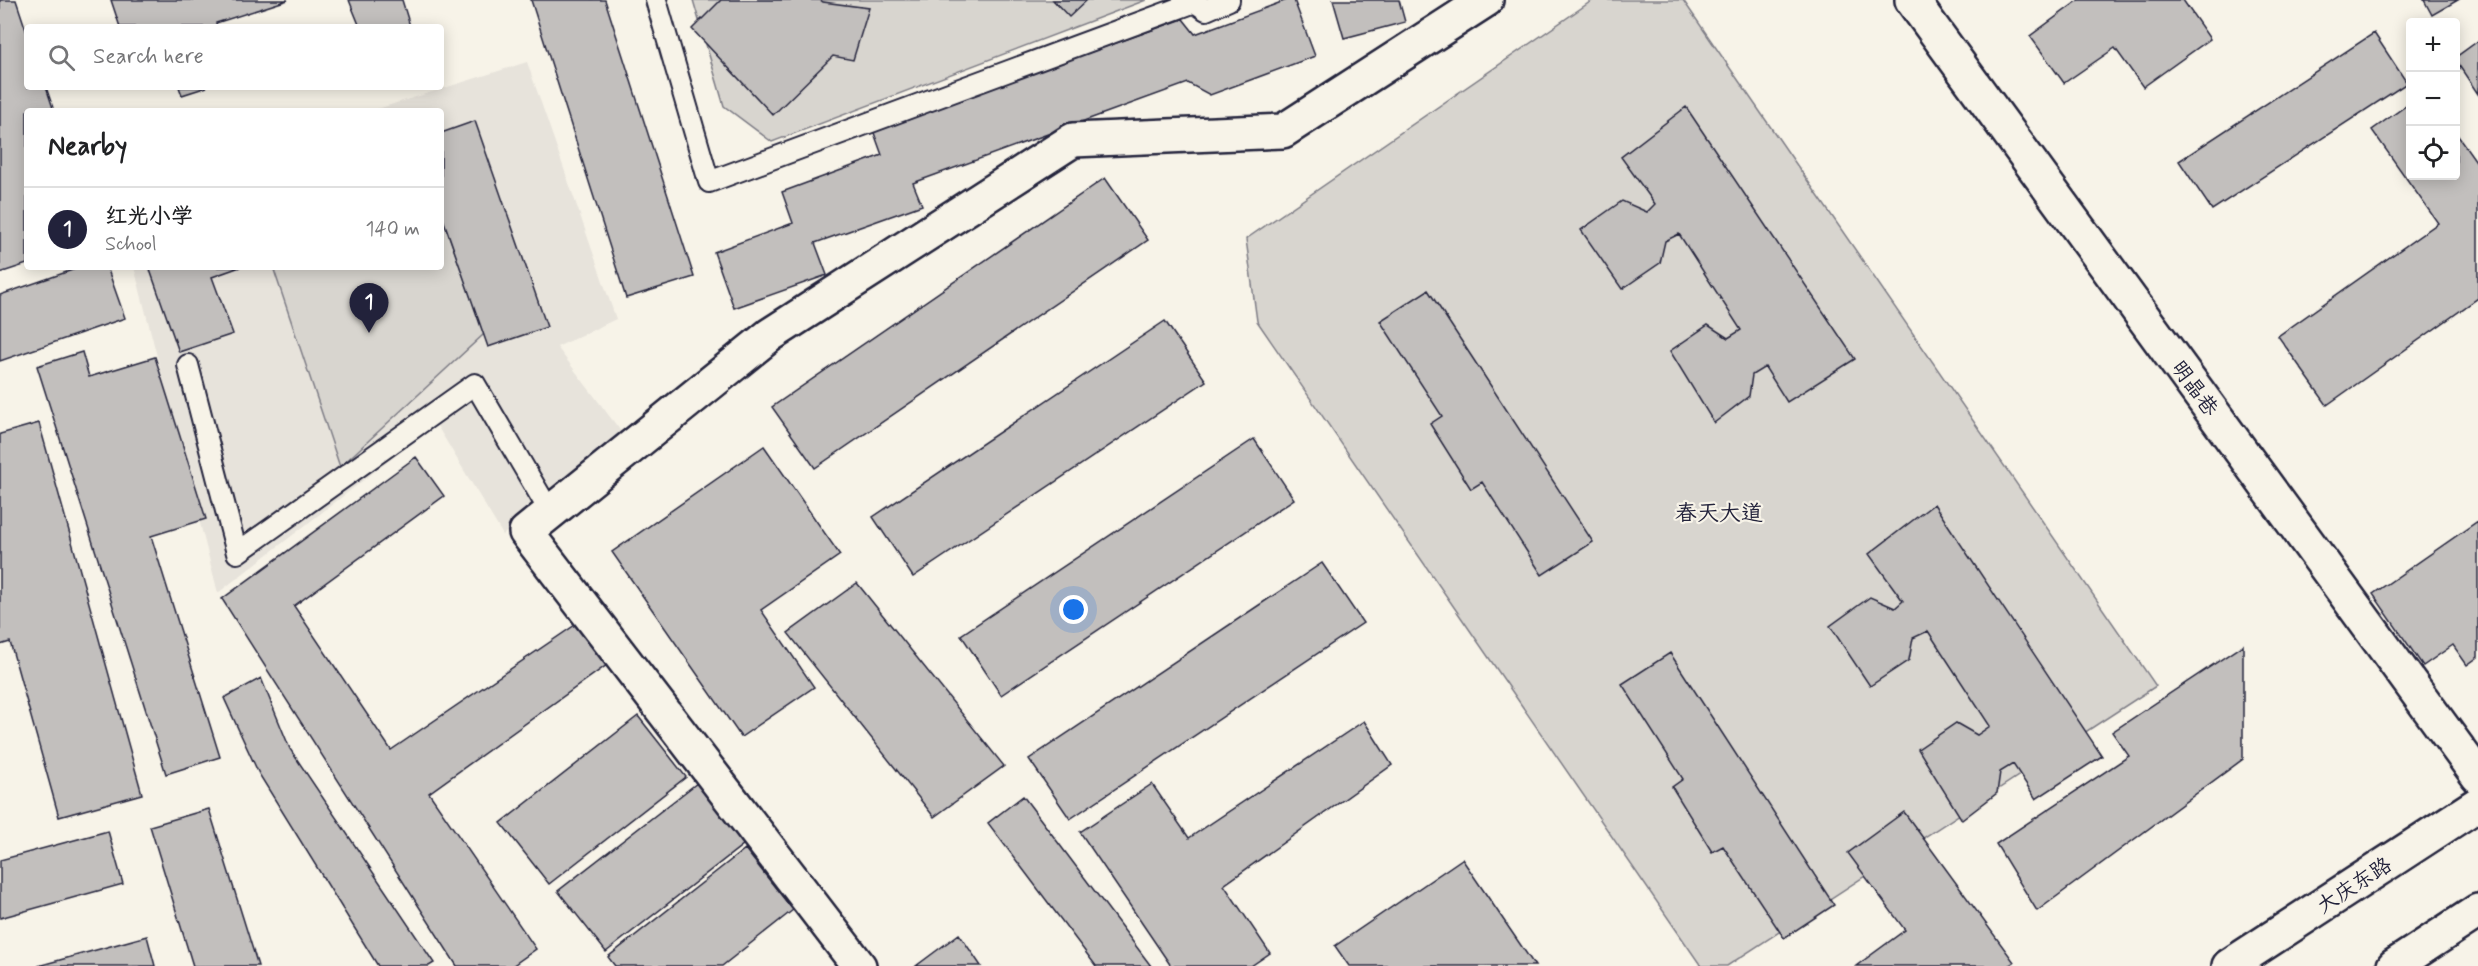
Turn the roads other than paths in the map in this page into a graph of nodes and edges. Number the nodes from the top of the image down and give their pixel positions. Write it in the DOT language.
graph roads {
  1 [pos="656,0"];
  2 [pos="1229,0"];
  3 [pos="1486,0"];
  4 [pos="1912,0"];
  5 [pos="188,365"];
  6 [pos="550,512"];
  7 [pos="2478,776"];
  8 [pos="2478,804"];
  9 [pos="2478,911"];
  10 [pos="859,966"];
  11 [pos="2229,966"];
  12 [pos="2394,966"];
  1 -- 2 [label="lane"];
  3 -- 6 [label="street"];
  4 -- 7 [label="street, 明晶巷"];
  5 -- 6 [label="lane"];
  6 -- 10 [label="street"];
  8 -- 11 [label="street, 大庆东路"];
  9 -- 12 [label="street"];
}
